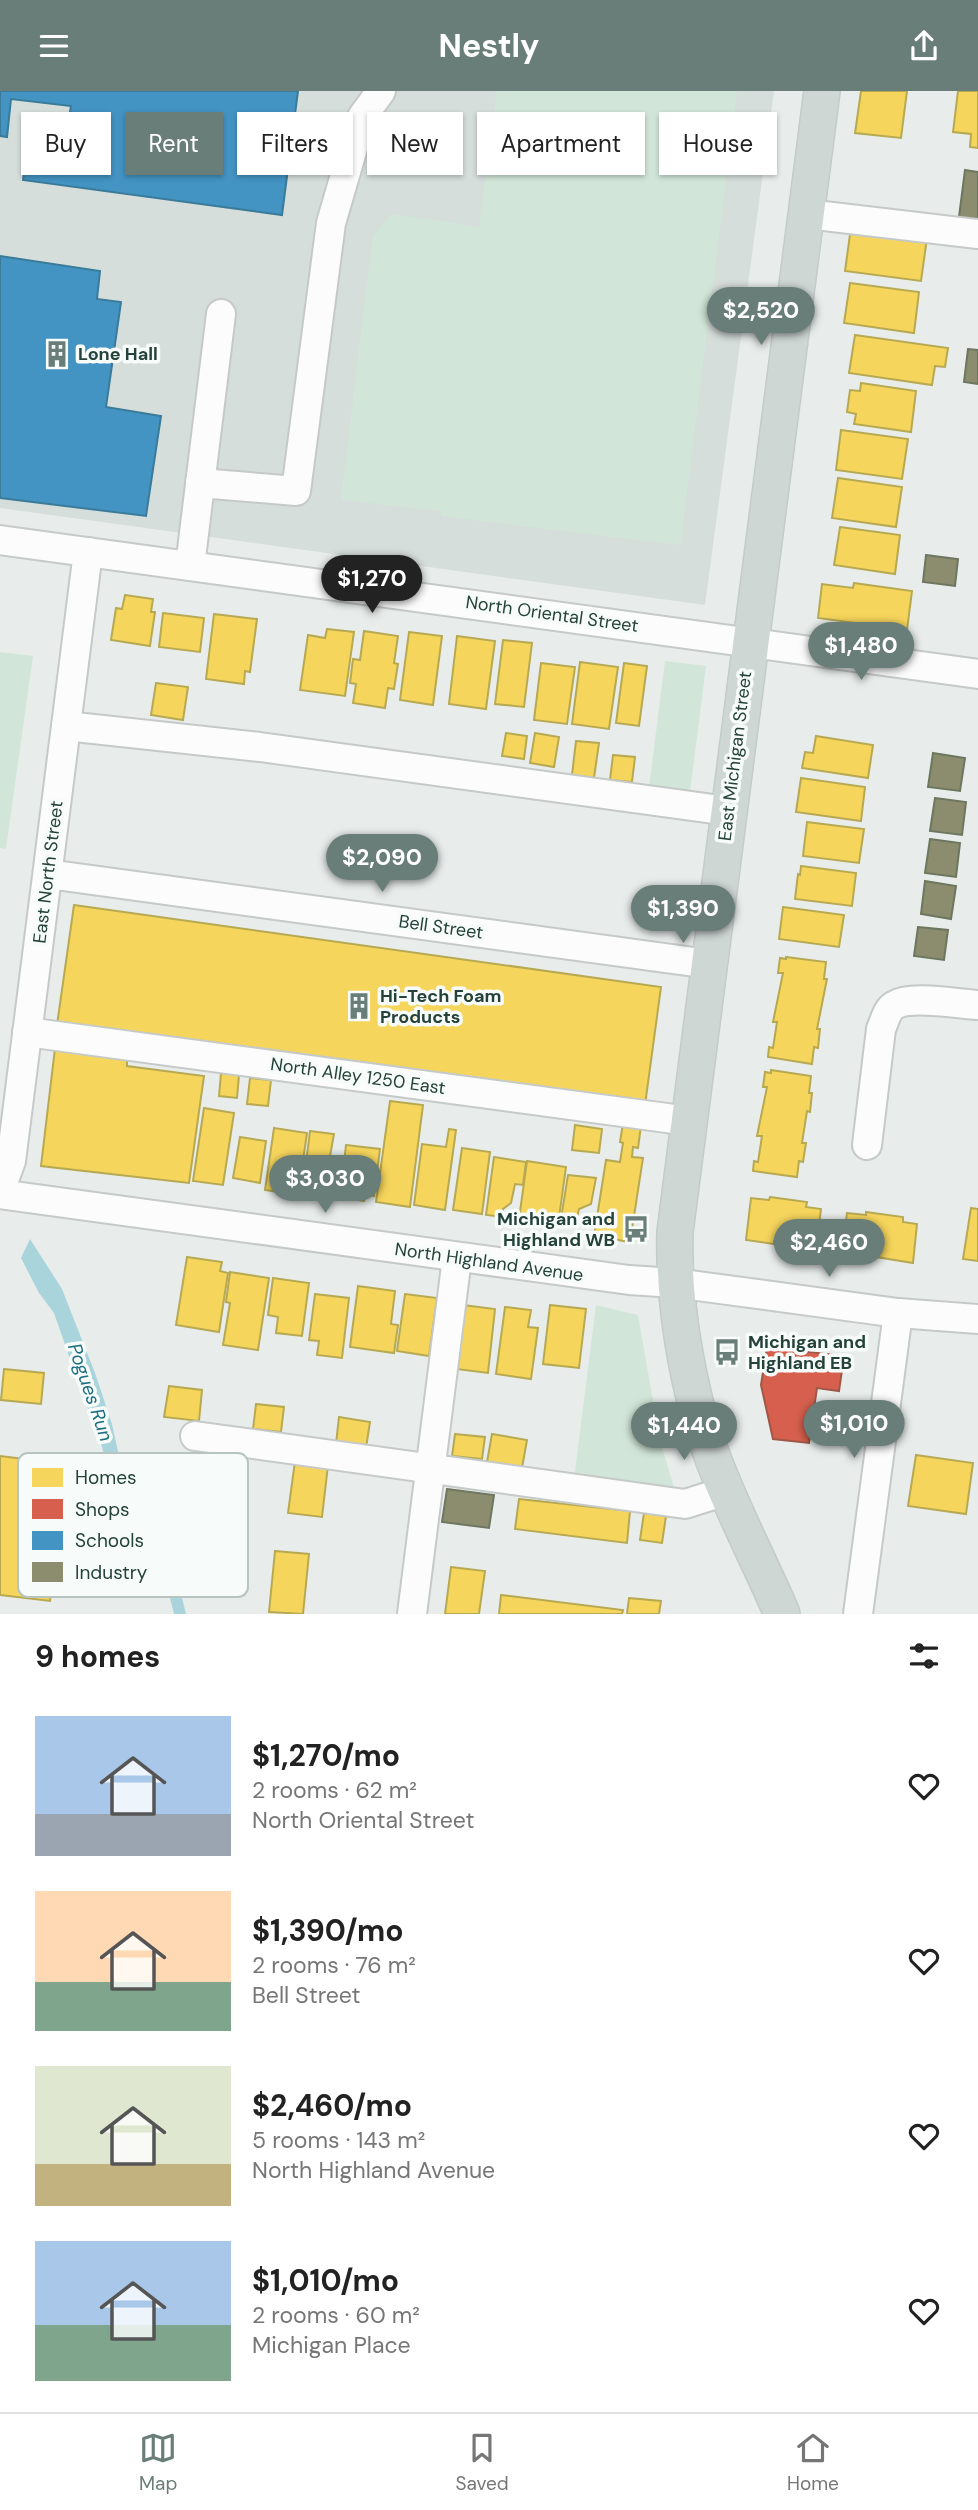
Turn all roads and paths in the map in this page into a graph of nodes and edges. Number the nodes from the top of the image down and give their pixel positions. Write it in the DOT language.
graph roads {
  1 [pos="381,91"];
  2 [pos="822,91"];
  3 [pos="807,214"];
  4 [pos="978,234"];
  5 [pos="221,314"];
  6 [pos="200,483"];
  7 [pos="0,540"];
  8 [pos="88,552"];
  9 [pos="190,566"];
  10 [pos="751,641"];
  11 [pos="978,674"];
  12 [pos="66,726"];
  13 [pos="729,811"];
  14 [pos="48,874"];
  15 [pos="709,964"];
  16 [pos="978,1012"];
  17 [pos="27,1032"];
  18 [pos="689,1121"];
  19 [pos="867,1145"];
  20 [pos="0,1193"];
  21 [pos="457,1258"];
  22 [pos="675,1283"];
  23 [pos="898,1313"];
  24 [pos="978,1319"];
  25 [pos="195,1436"];
  26 [pos="430,1469"];
  27 [pos="726,1491"];
  28 [pos="412,1614"];
  29 [pos="782,1614"];
  30 [pos="858,1614"];
  1 -- 6 [label="street"];
  2 -- 3 [label="main road, East Michigan Street"];
  3 -- 4 [label="street"];
  3 -- 10 [label="main road, East Michigan Street"];
  5 -- 6 [label="street"];
  6 -- 9 [label="street"];
  7 -- 8 [label="street, North Oriental Street"];
  8 -- 9 [label="street, North Oriental Street"];
  8 -- 12 [label="street, East North Street"];
  9 -- 10 [label="street, North Oriental Street"];
  10 -- 11 [label="street, North Oriental Street"];
  10 -- 13 [label="main road, East Michigan Street"];
  12 -- 13 [label="street"];
  12 -- 14 [label="street, East North Street"];
  13 -- 15 [label="main road, East Michigan Street"];
  14 -- 15 [label="street, Bell Street"];
  14 -- 17 [label="street, East North Street"];
  15 -- 18 [label="main road, East Michigan Street"];
  16 -- 19 [label="street"];
  17 -- 18 [label="street, North Alley 1250 East"];
  17 -- 20 [label="street, East North Street"];
  18 -- 22 [label="main road, East Michigan Street"];
  20 -- 21 [label="street, North Highland Avenue"];
  21 -- 22 [label="street, North Highland Avenue"];
  21 -- 26 [label="street"];
  22 -- 23 [label="street, North Highland Avenue"];
  22 -- 27 [label="main road, East Michigan Street"];
  23 -- 24 [label="street, North Highland Avenue"];
  23 -- 30 [label="street"];
  25 -- 26 [label="street"];
  26 -- 27 [label="street"];
  26 -- 28 [label="street"];
  27 -- 29 [label="main road, East Michigan Street"];
}
